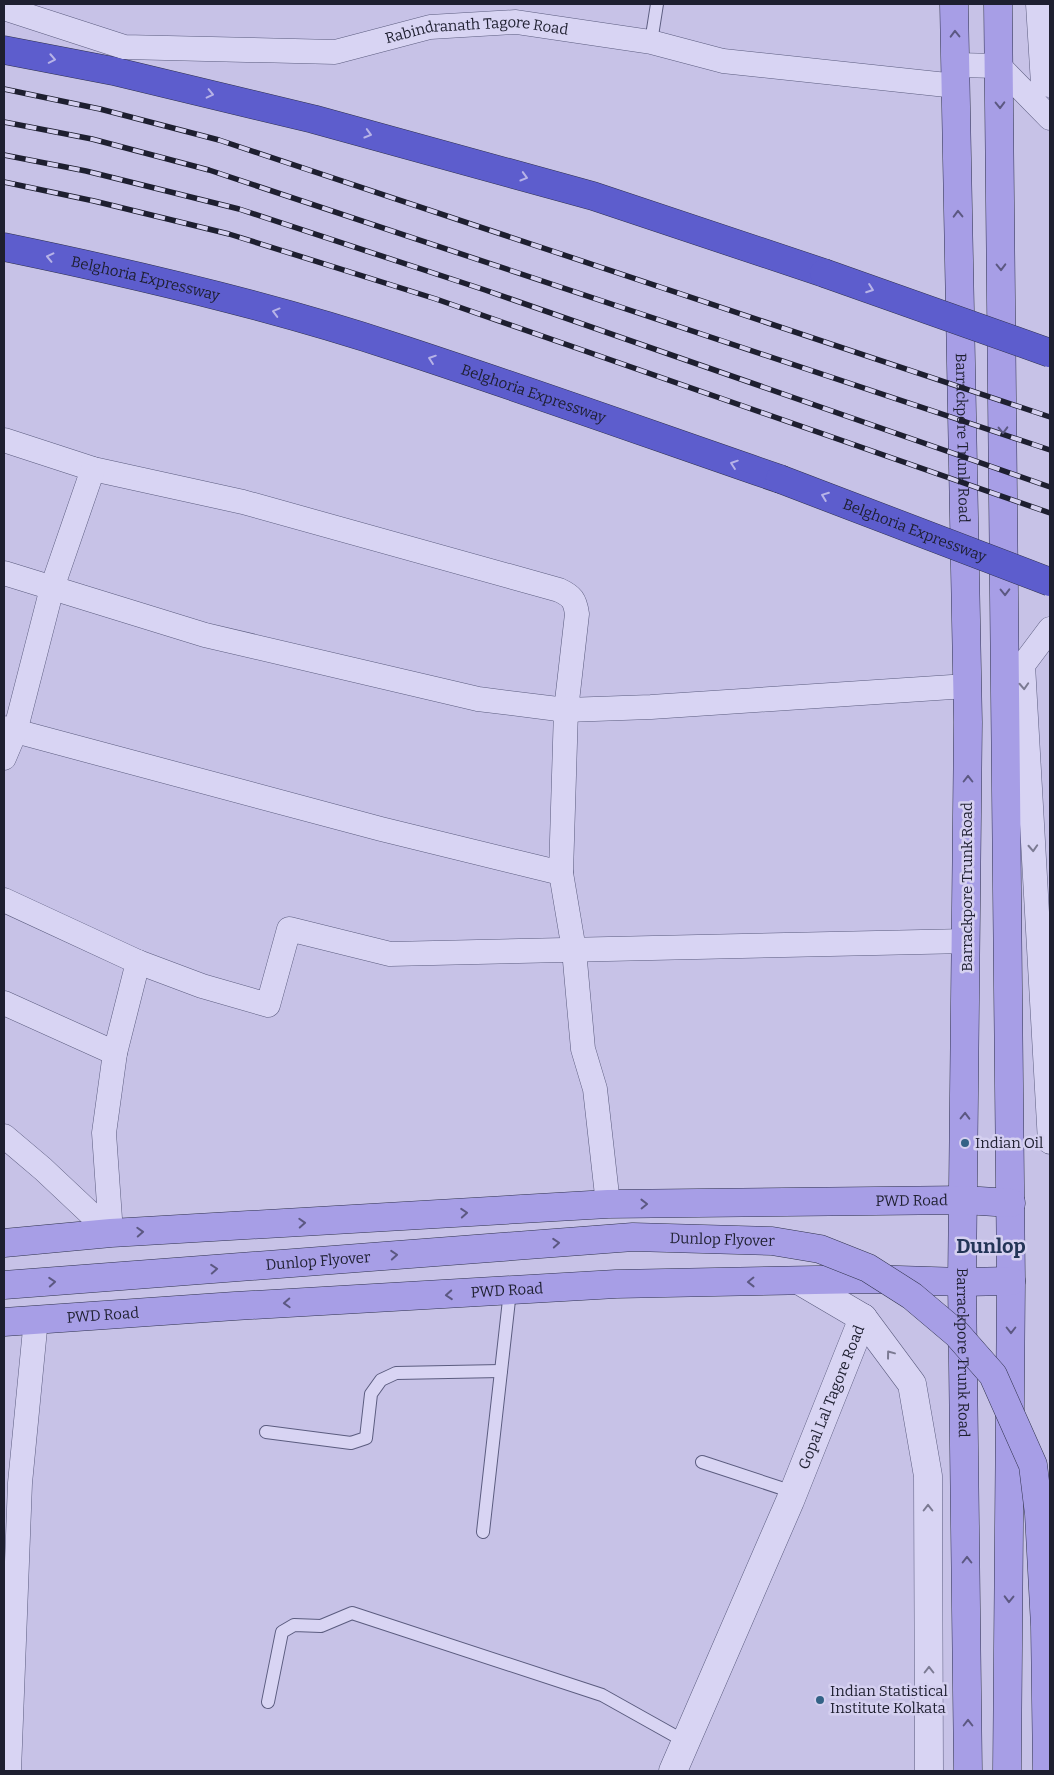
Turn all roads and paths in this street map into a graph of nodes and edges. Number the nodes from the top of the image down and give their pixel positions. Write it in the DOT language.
graph roads {
  1 [pos="657,4"];
  2 [pos="954,4"];
  3 [pos="998,4"];
  4 [pos="1038,4"];
  5 [pos="4,8"];
  6 [pos="651,42"];
  7 [pos="4,50"];
  8 [pos="999,66"];
  9 [pos="956,75"];
  10 [pos="1050,85"];
  11 [pos="1050,118"];
  12 [pos="4,248"];
  13 [pos="1050,353"];
  14 [pos="4,440"];
  15 [pos="93,469"];
  16 [pos="4,573"];
  17 [pos="1050,582"];
  18 [pos="52,588"];
  19 [pos="1050,629"];
  20 [pos="967,686"];
  21 [pos="566,710"];
  22 [pos="10,730"];
  23 [pos="4,758"];
  24 [pos="561,873"];
  25 [pos="4,900"];
  26 [pos="967,941"];
  27 [pos="574,950"];
  28 [pos="138,962"];
  29 [pos="4,1004"];
  30 [pos="1047,1037"];
  31 [pos="115,1053"];
  32 [pos="4,1136"];
  33 [pos="1050,1142"];
  34 [pos="964,1200"];
  35 [pos="1011,1203"];
  36 [pos="608,1204"];
  37 [pos="111,1234"];
  38 [pos="4,1243"];
  39 [pos="800,1281"];
  40 [pos="1011,1281"];
  41 [pos="962,1282"];
  42 [pos="4,1285"];
  43 [pos="510,1291"];
  44 [pos="863,1318"];
  45 [pos="36,1319"];
  46 [pos="4,1322"];
  47 [pos="500,1371"];
  48 [pos="266,1432"];
  49 [pos="702,1462"];
  50 [pos="1050,1479"];
  51 [pos="1010,1480"];
  52 [pos="793,1492"];
  53 [pos="482,1532"];
  54 [pos="268,1702"];
  55 [pos="686,1742"];
  56 [pos="9,1771"];
  57 [pos="673,1771"];
  58 [pos="929,1771"];
  59 [pos="968,1771"];
  60 [pos="1007,1771"];
  61 [pos="1047,1771"];
  1 -- 6 [label="lane"];
  9 -- 2 [label="main road, Barrackpore Trunk Road, one-way"];
  3 -- 8 [label="main road"];
  4 -- 10 [label="street"];
  5 -- 6 [label="street, Rabindranath Tagore Road"];
  6 -- 9 [label="street, Rabindranath Tagore Road"];
  7 -- 13 [label="highway, one-way, bridge"];
  8 -- 9 [label="street, Rabindranath Tagore Road"];
  8 -- 11 [label="street"];
  8 -- 35 [label="main road, one-way"];
  20 -- 9 [label="main road, Barrackpore Trunk Road, one-way"];
  17 -- 12 [label="highway, Belghoria Expressway, one-way, bridge"];
  14 -- 15 [label="street"];
  15 -- 18 [label="street"];
  15 -- 21 [label="street"];
  16 -- 18 [label="street"];
  18 -- 21 [label="street"];
  18 -- 22 [label="street"];
  19 -- 30 [label="street, one-way"];
  20 -- 21 [label="street"];
  26 -- 20 [label="main road, Barrackpore Trunk Road, one-way"];
  21 -- 24 [label="street"];
  22 -- 23 [label="street"];
  22 -- 24 [label="street"];
  24 -- 27 [label="street"];
  25 -- 28 [label="street"];
  26 -- 27 [label="street"];
  34 -- 26 [label="main road, Barrackpore Trunk Road, one-way"];
  27 -- 28 [label="street"];
  27 -- 36 [label="street"];
  28 -- 31 [label="street"];
  29 -- 31 [label="street"];
  30 -- 33 [label="street"];
  31 -- 37 [label="street"];
  32 -- 37 [label="street"];
  34 -- 35 [label="main road, PWD Road"];
  36 -- 34 [label="main road, PWD Road, one-way"];
  34 -- 41 [label="main road, Barrackpore Trunk Road"];
  35 -- 40 [label="main road"];
  37 -- 36 [label="main road, PWD Road, one-way"];
  37 -- 38 [label="main road, PWD Road"];
  39 -- 41 [label="main road, PWD Road"];
  39 -- 43 [label="main road, PWD Road, one-way"];
  39 -- 44 [label="street"];
  40 -- 41 [label="main road, PWD Road"];
  40 -- 51 [label="main road, one-way"];
  59 -- 41 [label="main road, Barrackpore Trunk Road, one-way"];
  42 -- 61 [label="main road, Dunlop Flyover, one-way, bridge"];
  43 -- 45 [label="main road, PWD Road, one-way"];
  43 -- 47 [label="lane"];
  44 -- 52 [label="street, Gopal Lal Tagore Road"];
  58 -- 44 [label="street, Gopal Lal Tagore Road, one-way"];
  45 -- 46 [label="main road, PWD Road"];
  45 -- 56 [label="street"];
  47 -- 48 [label="lane"];
  47 -- 53 [label="lane"];
  49 -- 52 [label="lane"];
  50 -- 51 [label="street"];
  51 -- 60 [label="main road, one-way"];
  52 -- 55 [label="street, Gopal Lal Tagore Road"];
  54 -- 55 [label="lane"];
  55 -- 57 [label="street, Gopal Lal Tagore Road"];
}
